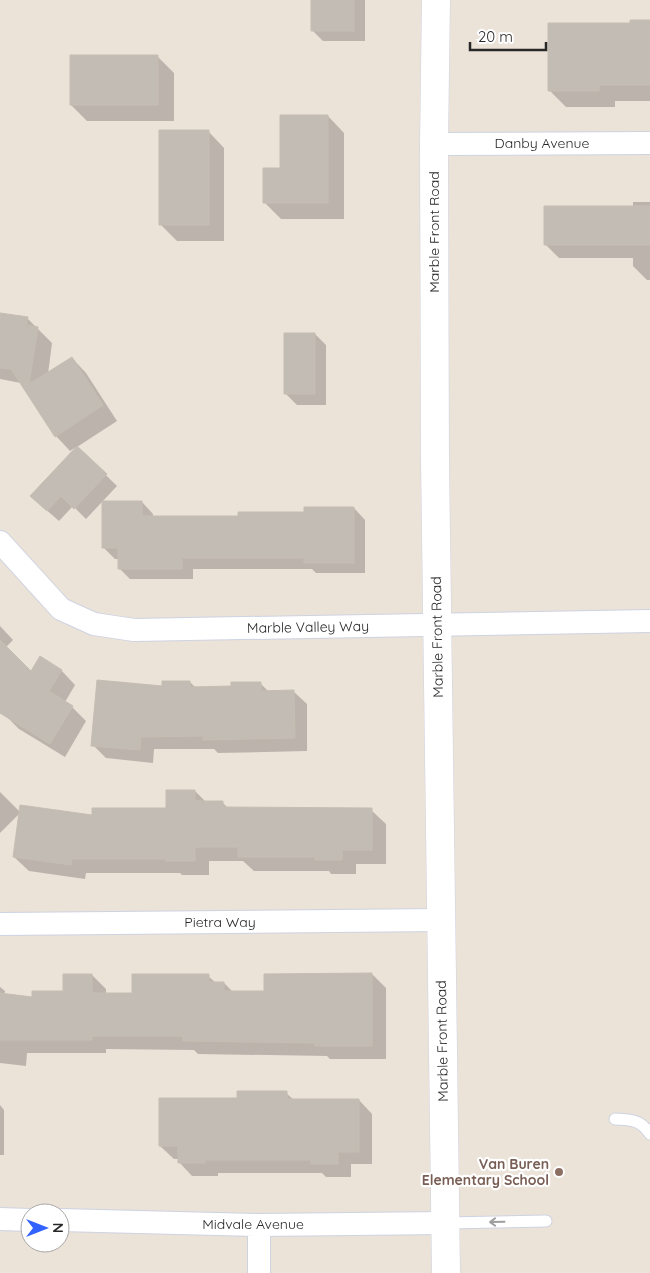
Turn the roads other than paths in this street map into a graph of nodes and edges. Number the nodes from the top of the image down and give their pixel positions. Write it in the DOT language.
graph roads {
  1 [pos="436,0"];
  2 [pos="650,143"];
  3 [pos="434,144"];
  4 [pos="0,542"];
  5 [pos="650,621"];
  6 [pos="437,624"];
  7 [pos="441,920"];
  8 [pos="0,924"];
  9 [pos="615,1119"];
  10 [pos="650,1134"];
  11 [pos="0,1219"];
  12 [pos="20,1220"];
  13 [pos="70,1220"];
  14 [pos="546,1221"];
  15 [pos="446,1223"];
  16 [pos="258,1225"];
  17 [pos="259,1273"];
  18 [pos="446,1273"];
  1 -- 3 [label="street, Marble Front Road"];
  2 -- 3 [label="street, Danby Avenue"];
  3 -- 6 [label="street, Marble Front Road"];
  4 -- 6 [label="street, Marble Valley Way"];
  5 -- 6 [label="street, Marble Valley Way"];
  6 -- 7 [label="street, Marble Front Road"];
  7 -- 8 [label="street, Pietra Way"];
  7 -- 15 [label="street, Marble Front Road"];
  9 -- 10 [label="lane"];
  11 -- 12 [label="street"];
  13 -- 16 [label="street, Midvale Avenue"];
  14 -- 15 [label="lane, one-way"];
  15 -- 16 [label="street, Midvale Avenue"];
  15 -- 18 [label="street, Marble Front Road"];
  16 -- 17 [label="street"];
}
